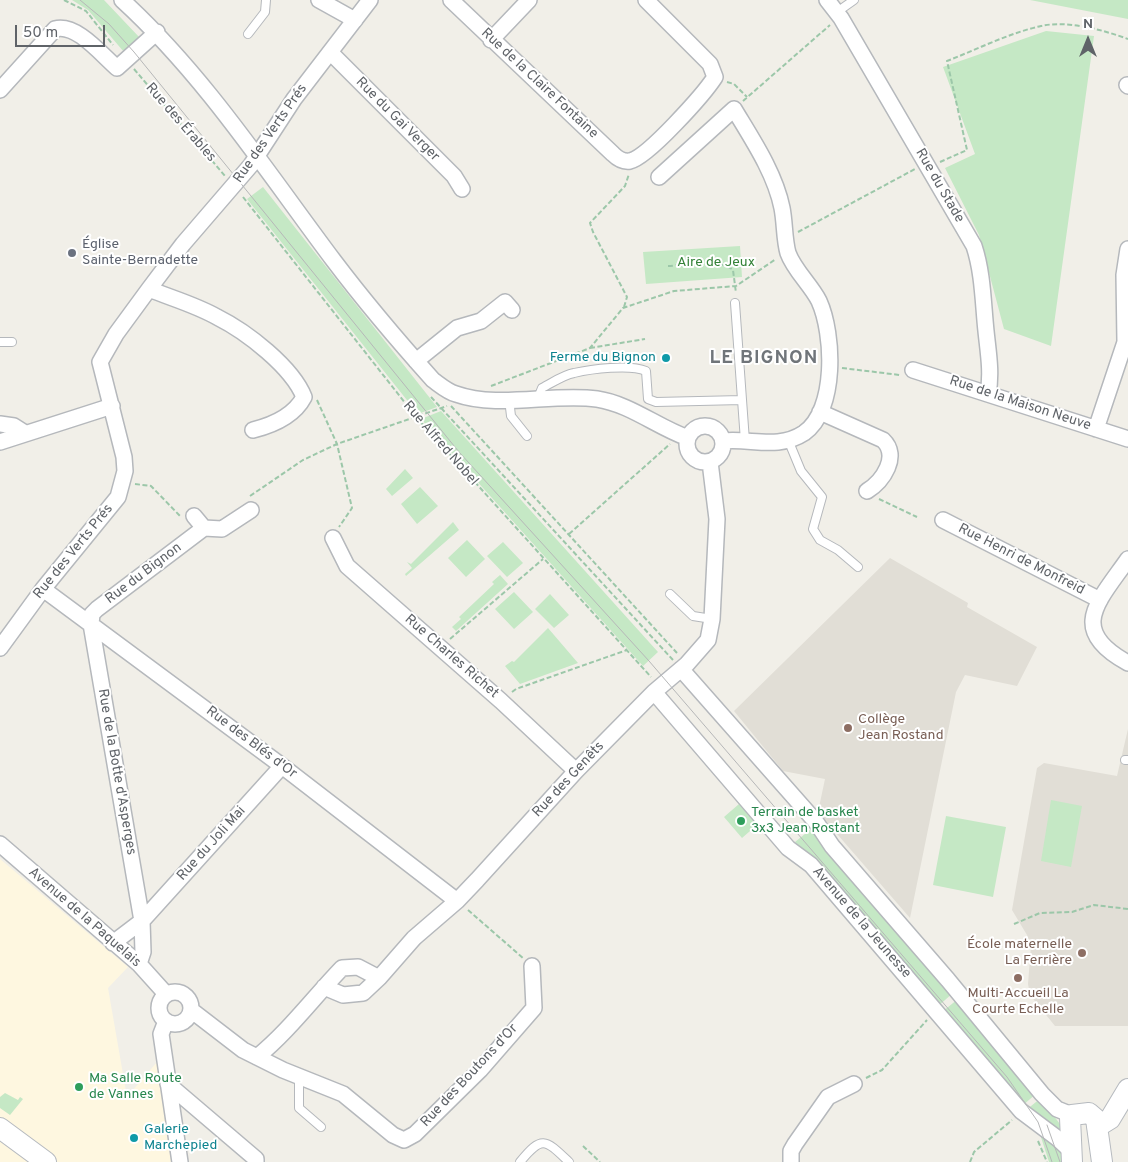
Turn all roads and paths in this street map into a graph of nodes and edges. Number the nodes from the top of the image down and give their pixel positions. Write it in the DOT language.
graph roads {
  1 [pos="64,0"];
  2 [pos="122,0"];
  3 [pos="266,0"];
  4 [pos="319,0"];
  5 [pos="370,0"];
  6 [pos="451,0"];
  7 [pos="529,0"];
  8 [pos="646,0"];
  9 [pos="827,0"];
  10 [pos="854,0"];
  11 [pos="839,15"];
  12 [pos="355,20"];
  13 [pos="157,32"];
  14 [pos="248,34"];
  15 [pos="1128,39"];
  16 [pos="491,40"];
  17 [pos="330,52"];
  18 [pos="126,59"];
  19 [pos="734,84"];
  20 [pos="0,90"];
  21 [pos="747,97"];
  22 [pos="734,109"];
  23 [pos="258,156"];
  24 [pos="629,161"];
  25 [pos="927,165"];
  26 [pos="659,177"];
  27 [pos="234,186"];
  28 [pos="462,189"];
  29 [pos="786,239"];
  30 [pos="1128,249"];
  31 [pos="668,266"];
  32 [pos="736,286"];
  33 [pos="149,289"];
  34 [pos="506,302"];
  35 [pos="735,303"];
  36 [pos="623,308"];
  37 [pos="645,339"];
  38 [pos="0,342"];
  39 [pos="12,342"];
  40 [pos="1126,342"];
  41 [pos="590,348"];
  42 [pos="416,361"];
  43 [pos="830,365"];
  44 [pos="913,370"];
  45 [pos="489,387"];
  46 [pos="988,393"];
  47 [pos="304,398"];
  48 [pos="538,398"];
  49 [pos="451,399"];
  50 [pos="509,399"];
  51 [pos="742,400"];
  52 [pos="112,406"];
  53 [pos="441,409"];
  54 [pos="820,412"];
  55 [pos="416,418"];
  56 [pos="0,424"];
  57 [pos="1096,429"];
  58 [pos="253,430"];
  59 [pos="25,433"];
  60 [pos="527,436"];
  61 [pos="682,436"];
  62 [pos="1128,439"];
  63 [pos="723,441"];
  64 [pos="745,441"];
  65 [pos="0,442"];
  66 [pos="789,442"];
  67 [pos="337,444"];
  68 [pos="710,462"];
  69 [pos="123,483"];
  70 [pos="867,491"];
  71 [pos="247,506"];
  72 [pos="194,516"];
  73 [pos="917,517"];
  74 [pos="943,520"];
  75 [pos="204,528"];
  76 [pos="569,534"];
  77 [pos="333,538"];
  78 [pos="543,559"];
  79 [pos="1128,559"];
  80 [pos="858,567"];
  81 [pos="42,589"];
  82 [pos="670,594"];
  83 [pos="1100,600"];
  84 [pos="712,619"];
  85 [pos="91,624"];
  86 [pos="440,647"];
  87 [pos="0,648"];
  88 [pos="626,650"];
  89 [pos="1128,663"];
  90 [pos="684,667"];
  91 [pos="654,692"];
  92 [pos="501,701"];
  93 [pos="282,766"];
  94 [pos="576,771"];
  95 [pos="0,844"];
  96 [pos="456,901"];
  97 [pos="1128,909"];
  98 [pos="142,921"];
  99 [pos="1014,924"];
  100 [pos="113,943"];
  101 [pos="139,964"];
  102 [pos="532,966"];
  103 [pos="379,978"];
  104 [pos="324,987"];
  105 [pos="166,994"];
  106 [pos="191,1010"];
  107 [pos="935,1010"];
  108 [pos="166,1021"];
  109 [pos="257,1057"];
  110 [pos="299,1076"];
  111 [pos="168,1084"];
  112 [pos="854,1084"];
  113 [pos="1128,1089"];
  114 [pos="1022,1112"];
  115 [pos="1072,1115"];
  116 [pos="321,1127"];
  117 [pos="1097,1127"];
  118 [pos="0,1128"];
  119 [pos="583,1146"];
  120 [pos="1072,1157"];
  121 [pos="46,1162"];
  122 [pos="180,1162"];
  123 [pos="256,1162"];
  124 [pos="520,1162"];
  125 [pos="568,1162"];
  126 [pos="600,1162"];
  127 [pos="790,1162"];
  128 [pos="970,1162"];
  129 [pos="1102,1162"];
  1 -- 18 [label="path, Rue des Érables"];
  2 -- 13 [label="street"];
  3 -- 14 [label="lane"];
  4 -- 12 [label="street"];
  5 -- 12 [label="street, Rue des Verts Prés"];
  6 -- 16 [label="street, Rue de la Claire Fontaine"];
  7 -- 16 [label="street"];
  8 -- 24 [label="street"];
  9 -- 11 [label="street, Rue du Stade"];
  10 -- 11 [label="lane"];
  11 -- 21 [label="path"];
  11 -- 25 [label="street, Rue du Stade"];
  12 -- 17 [label="street, Rue des Verts Prés"];
  13 -- 18 [label="street"];
  13 -- 23 [label="street"];
  15 -- 25 [label="path"];
  16 -- 24 [label="street, Rue de la Claire Fontaine"];
  17 -- 23 [label="street, Rue des Verts Prés"];
  17 -- 28 [label="street, Rue du Gai Verger"];
  18 -- 20 [label="street"];
  18 -- 27 [label="path, Rue des Érables"];
  19 -- 21 [label="path"];
  21 -- 22 [label="path"];
  22 -- 26 [label="street"];
  22 -- 29 [label="street"];
  23 -- 27 [label="street, Rue des Verts Prés"];
  23 -- 42 [label="street"];
  24 -- 36 [label="path"];
  25 -- 29 [label="path"];
  25 -- 46 [label="street, Rue du Stade"];
  27 -- 33 [label="street, Rue des Verts Prés"];
  27 -- 55 [label="path, Rue Alfred Nobel"];
  29 -- 32 [label="path"];
  29 -- 43 [label="street"];
  30 -- 40 [label="street"];
  31 -- 32 [label="path"];
  32 -- 35 [label="path"];
  32 -- 36 [label="path"];
  33 -- 47 [label="street"];
  33 -- 52 [label="street, Rue des Verts Prés"];
  34 -- 42 [label="street"];
  35 -- 51 [label="lane"];
  36 -- 41 [label="path"];
  37 -- 41 [label="path"];
  38 -- 39 [label="lane"];
  40 -- 57 [label="street"];
  41 -- 45 [label="path"];
  42 -- 49 [label="street"];
  43 -- 44 [label="path"];
  43 -- 54 [label="street"];
  44 -- 46 [label="street, Rue de la Maison Neuve"];
  46 -- 57 [label="street, Rue de la Maison Neuve"];
  47 -- 58 [label="street"];
  47 -- 67 [label="path"];
  48 -- 50 [label="street"];
  48 -- 51 [label="lane"];
  48 -- 61 [label="street"];
  49 -- 50 [label="street"];
  49 -- 53 [label="path"];
  49 -- 76 [label="path"];
  50 -- 60 [label="lane"];
  51 -- 64 [label="lane"];
  52 -- 59 [label="street"];
  52 -- 69 [label="street, Rue des Verts Prés"];
  53 -- 55 [label="path"];
  53 -- 90 [label="path"];
  54 -- 66 [label="street"];
  54 -- 70 [label="street"];
  55 -- 67 [label="path"];
  55 -- 78 [label="path, Rue Alfred Nobel"];
  56 -- 59 [label="street"];
  57 -- 62 [label="street, Rue de la Maison Neuve"];
  59 -- 65 [label="street"];
  61 -- 63 [label="street"];
  61 -- 68 [label="street"];
  61 -- 76 [label="path"];
  63 -- 64 [label="street"];
  63 -- 68 [label="street"];
  64 -- 66 [label="street"];
  66 -- 80 [label="lane"];
  67 -- 71 [label="path"];
  67 -- 77 [label="path"];
  68 -- 84 [label="street"];
  69 -- 72 [label="path"];
  69 -- 81 [label="street, Rue des Verts Prés"];
  70 -- 73 [label="path"];
  71 -- 75 [label="street"];
  72 -- 75 [label="street"];
  74 -- 83 [label="street, Rue Henri de Monfreid"];
  75 -- 85 [label="street, Rue du Bignon"];
  76 -- 90 [label="path"];
  77 -- 86 [label="street, Rue Charles Richet"];
  78 -- 86 [label="path"];
  78 -- 88 [label="path, Rue Alfred Nobel"];
  79 -- 83 [label="street"];
  81 -- 85 [label="street, Rue des Blés d'Or"];
  81 -- 87 [label="street, Rue des Verts Prés"];
  82 -- 84 [label="lane"];
  83 -- 89 [label="street"];
  84 -- 90 [label="street"];
  85 -- 93 [label="street, Rue des Blés d'Or"];
  85 -- 98 [label="street, Rue de la Botte d'Asperges"];
  86 -- 92 [label="street, Rue Charles Richet"];
  88 -- 91 [label="path, Rue Alfred Nobel"];
  88 -- 92 [label="path"];
  90 -- 91 [label="street, Rue des Genêts"];
  90 -- 115 [label="street, Avenue de la Jeunesse"];
  91 -- 94 [label="street, Rue des Genêts"];
  91 -- 107 [label="street, Avenue de la Jeunesse"];
  92 -- 94 [label="street, Rue Charles Richet"];
  93 -- 96 [label="street, Rue des Blés d'Or"];
  93 -- 98 [label="street, Rue du Joli Mai"];
  94 -- 96 [label="street, Rue des Genêts"];
  95 -- 100 [label="street, Avenue de la Paquelais"];
  96 -- 102 [label="path"];
  96 -- 103 [label="street, Rue des Genêts"];
  97 -- 99 [label="path"];
  98 -- 100 [label="street"];
  98 -- 101 [label="street, Rue de la Botte d'Asperges"];
  100 -- 101 [label="street, Avenue de la Paquelais"];
  101 -- 105 [label="street, Avenue de la Paquelais"];
  102 -- 110 [label="street, Rue des Boutons d'Or"];
  103 -- 104 [label="street, Rue des Genêts"];
  103 -- 104 [label="street"];
  104 -- 109 [label="street"];
  105 -- 106 [label="street"];
  105 -- 108 [label="street"];
  106 -- 108 [label="street"];
  106 -- 109 [label="street, Rue des Boutons d'Or"];
  107 -- 112 [label="path"];
  107 -- 114 [label="street, Avenue de la Jeunesse"];
  108 -- 111 [label="street"];
  109 -- 110 [label="street, Rue des Boutons d'Or"];
  110 -- 116 [label="lane"];
  111 -- 122 [label="street"];
  111 -- 123 [label="street"];
  112 -- 127 [label="street"];
  113 -- 117 [label="street"];
  114 -- 120 [label="street, Avenue de la Jeunesse"];
  114 -- 128 [label="path"];
  115 -- 117 [label="street"];
  115 -- 120 [label="street"];
  117 -- 129 [label="street"];
  118 -- 121 [label="street"];
  119 -- 126 [label="path"];
  124 -- 125 [label="lane"];
}
